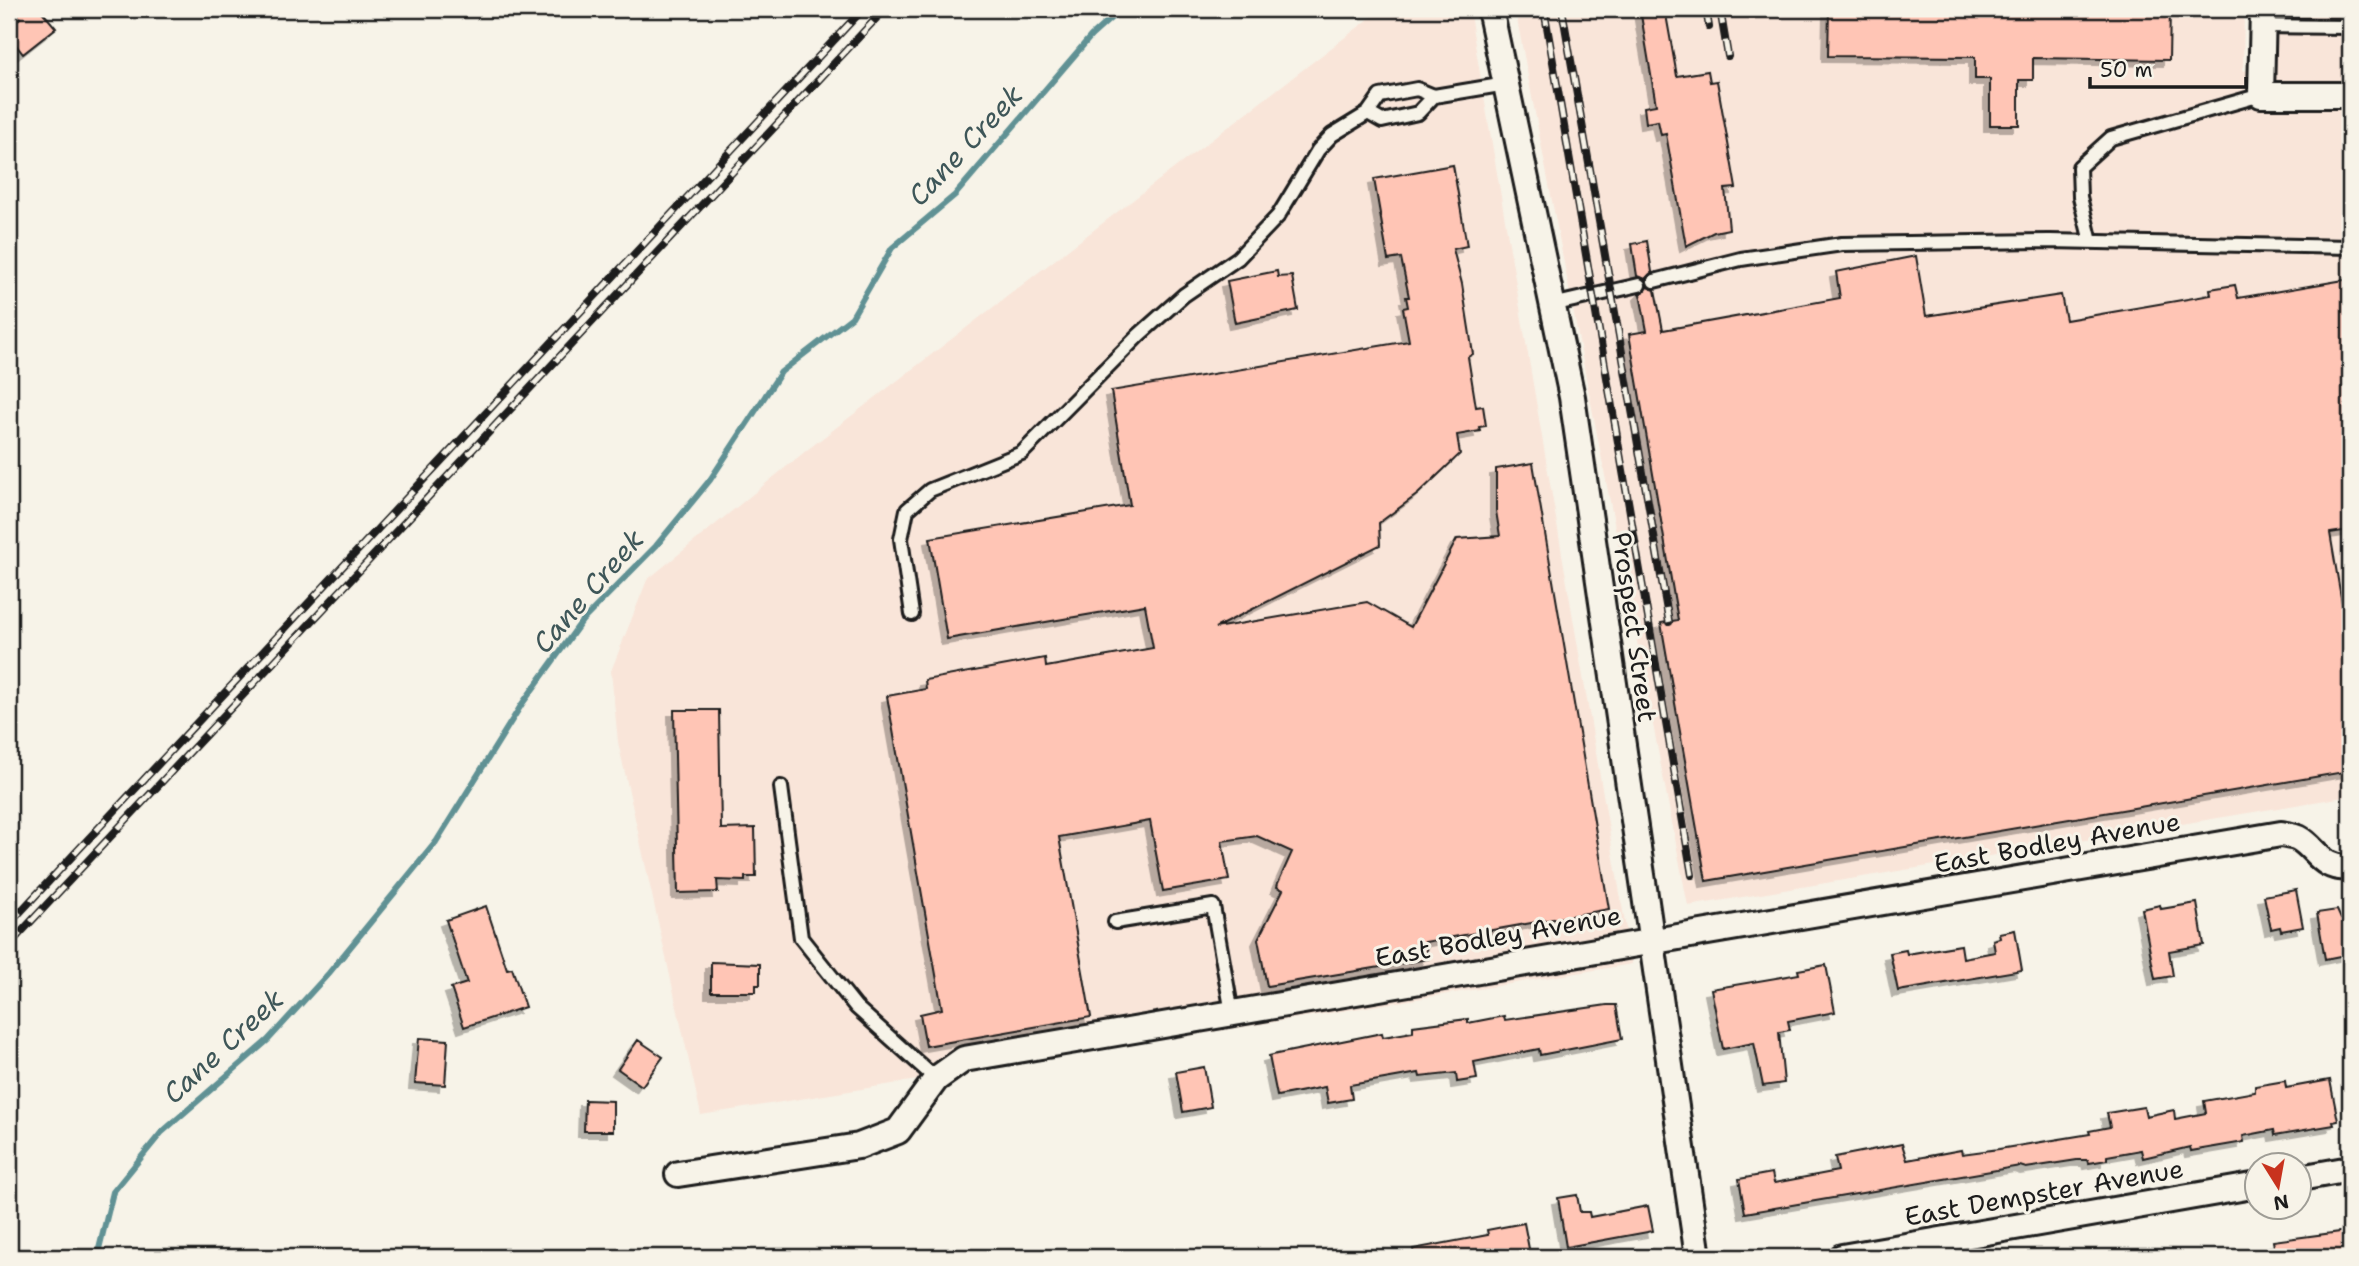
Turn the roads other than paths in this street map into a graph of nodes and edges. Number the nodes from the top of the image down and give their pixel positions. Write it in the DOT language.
graph roads {
  1 [pos="1490,9"];
  2 [pos="2263,17"];
  3 [pos="2350,27"];
  4 [pos="1506,84"];
  5 [pos="2260,95"];
  6 [pos="2350,95"];
  7 [pos="1434,96"];
  8 [pos="1368,113"];
  9 [pos="2091,242"];
  10 [pos="2350,247"];
  11 [pos="1654,281"];
  12 [pos="1639,285"];
  13 [pos="1552,305"];
  14 [pos="912,614"];
  15 [pos="781,787"];
  16 [pos="2350,867"];
  17 [pos="1115,922"];
  18 [pos="1649,940"];
  19 [pos="1232,1013"];
  20 [pos="936,1079"];
  21 [pos="2350,1169"];
  22 [pos="678,1174"];
  23 [pos="2314,1175"];
  24 [pos="2244,1187"];
  25 [pos="1698,1257"];
  26 [pos="1842,1257"];
  1 -- 4 [label="street, Prospect Street"];
  2 -- 3 [label="lane"];
  2 -- 5 [label="street"];
  4 -- 7 [label="lane"];
  4 -- 13 [label="street, Prospect Street"];
  5 -- 6 [label="street"];
  5 -- 9 [label="lane"];
  7 -- 8 [label="lane"];
  7 -- 8 [label="lane"];
  8 -- 14 [label="lane"];
  9 -- 10 [label="lane"];
  9 -- 11 [label="lane"];
  12 -- 13 [label="lane"];
  13 -- 18 [label="street, Prospect Street"];
  15 -- 20 [label="lane"];
  16 -- 18 [label="street, East Bodley Avenue"];
  17 -- 19 [label="lane"];
  18 -- 19 [label="street, East Bodley Avenue"];
  18 -- 25 [label="street, Prospect Street"];
  19 -- 20 [label="street, East Bodley Avenue"];
  20 -- 22 [label="street, East Bodley Avenue"];
  21 -- 23 [label="street"];
  24 -- 26 [label="street, East Dempster Avenue"];
}
